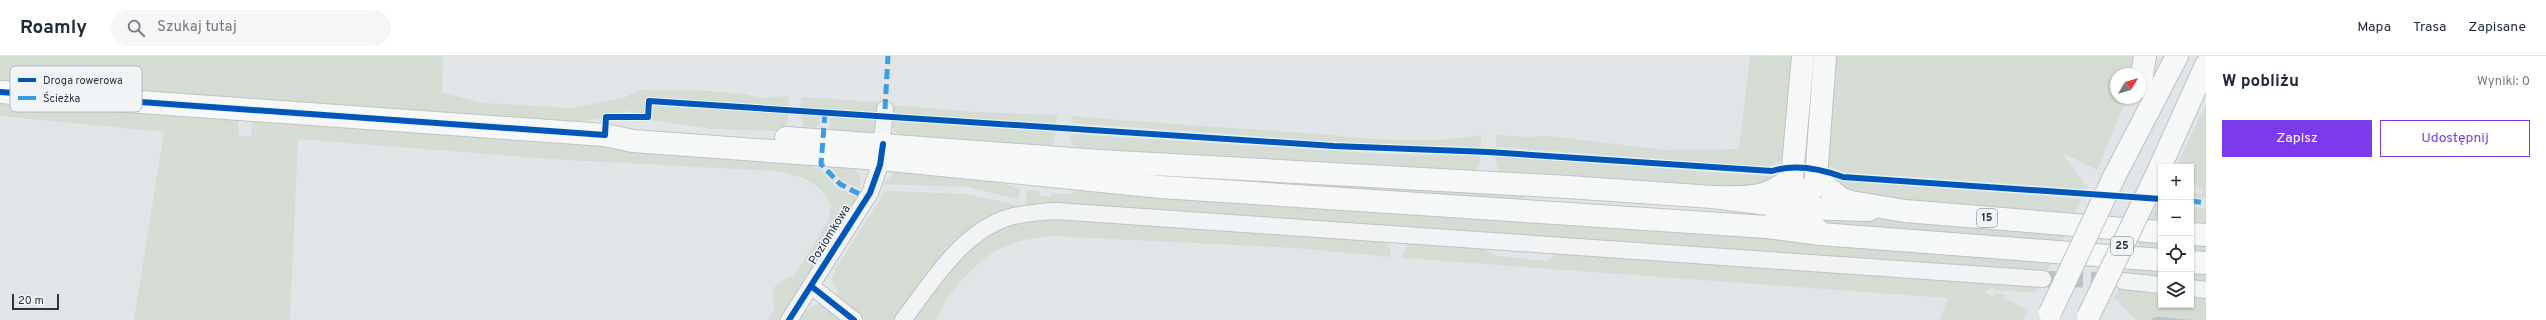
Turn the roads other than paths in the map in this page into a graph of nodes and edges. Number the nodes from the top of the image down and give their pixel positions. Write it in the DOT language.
graph roads {
  1 [pos="1803,56"];
  2 [pos="1825,56"];
  3 [pos="2145,56"];
  4 [pos="2177,56"];
  5 [pos="2206,65"];
  6 [pos="2143,68"];
  7 [pos="0,92"];
  8 [pos="10,93"];
  9 [pos="142,102"];
  10 [pos="2135,104"];
  11 [pos="885,108"];
  12 [pos="882,152"];
  13 [pos="1792,177"];
  14 [pos="2114,177"];
  15 [pos="1816,178"];
  16 [pos="1712,198"];
  17 [pos="1800,208"];
  18 [pos="1905,211"];
  19 [pos="1767,227"];
  20 [pos="2158,232"];
  21 [pos="1822,234"];
  22 [pos="2194,234"];
  23 [pos="2206,235"];
  24 [pos="2158,260"];
  25 [pos="2194,262"];
  26 [pos="2206,263"];
  27 [pos="2042,279"];
  28 [pos="2123,281"];
  29 [pos="2158,285"];
  30 [pos="811,286"];
  31 [pos="2194,288"];
  32 [pos="2206,290"];
  33 [pos="2048,317"];
  34 [pos="2088,319"];
  35 [pos="789,320"];
  36 [pos="854,320"];
  37 [pos="903,320"];
  1 -- 13 [label="main road"];
  2 -- 15 [label="main road"];
  3 -- 6 [label="main road"];
  4 -- 14 [label="main road"];
  5 -- 34 [label="main road, 25, bridge"];
  7 -- 8 [label="main road"];
  9 -- 12 [label="main road"];
  10 -- 14 [label="main road"];
  11 -- 12 [label="street, Poziomkowa"];
  12 -- 16 [label="main road"];
  12 -- 19 [label="main road"];
  12 -- 30 [label="street, Poziomkowa"];
  13 -- 16 [label="main road"];
  13 -- 17 [label="main road"];
  14 -- 33 [label="main road, bridge"];
  15 -- 17 [label="main road"];
  15 -- 18 [label="main road"];
  16 -- 17 [label="main road"];
  17 -- 18 [label="main road"];
  17 -- 19 [label="main road"];
  17 -- 21 [label="main road"];
  18 -- 20 [label="main road, 15"];
  19 -- 21 [label="main road"];
  21 -- 24 [label="main road"];
  22 -- 23 [label="main road"];
  25 -- 26 [label="main road"];
  27 -- 37 [label="street"];
  28 -- 29 [label="street"];
  30 -- 35 [label="street, Poziomkowa"];
  30 -- 36 [label="street"];
  31 -- 32 [label="street"];
}
